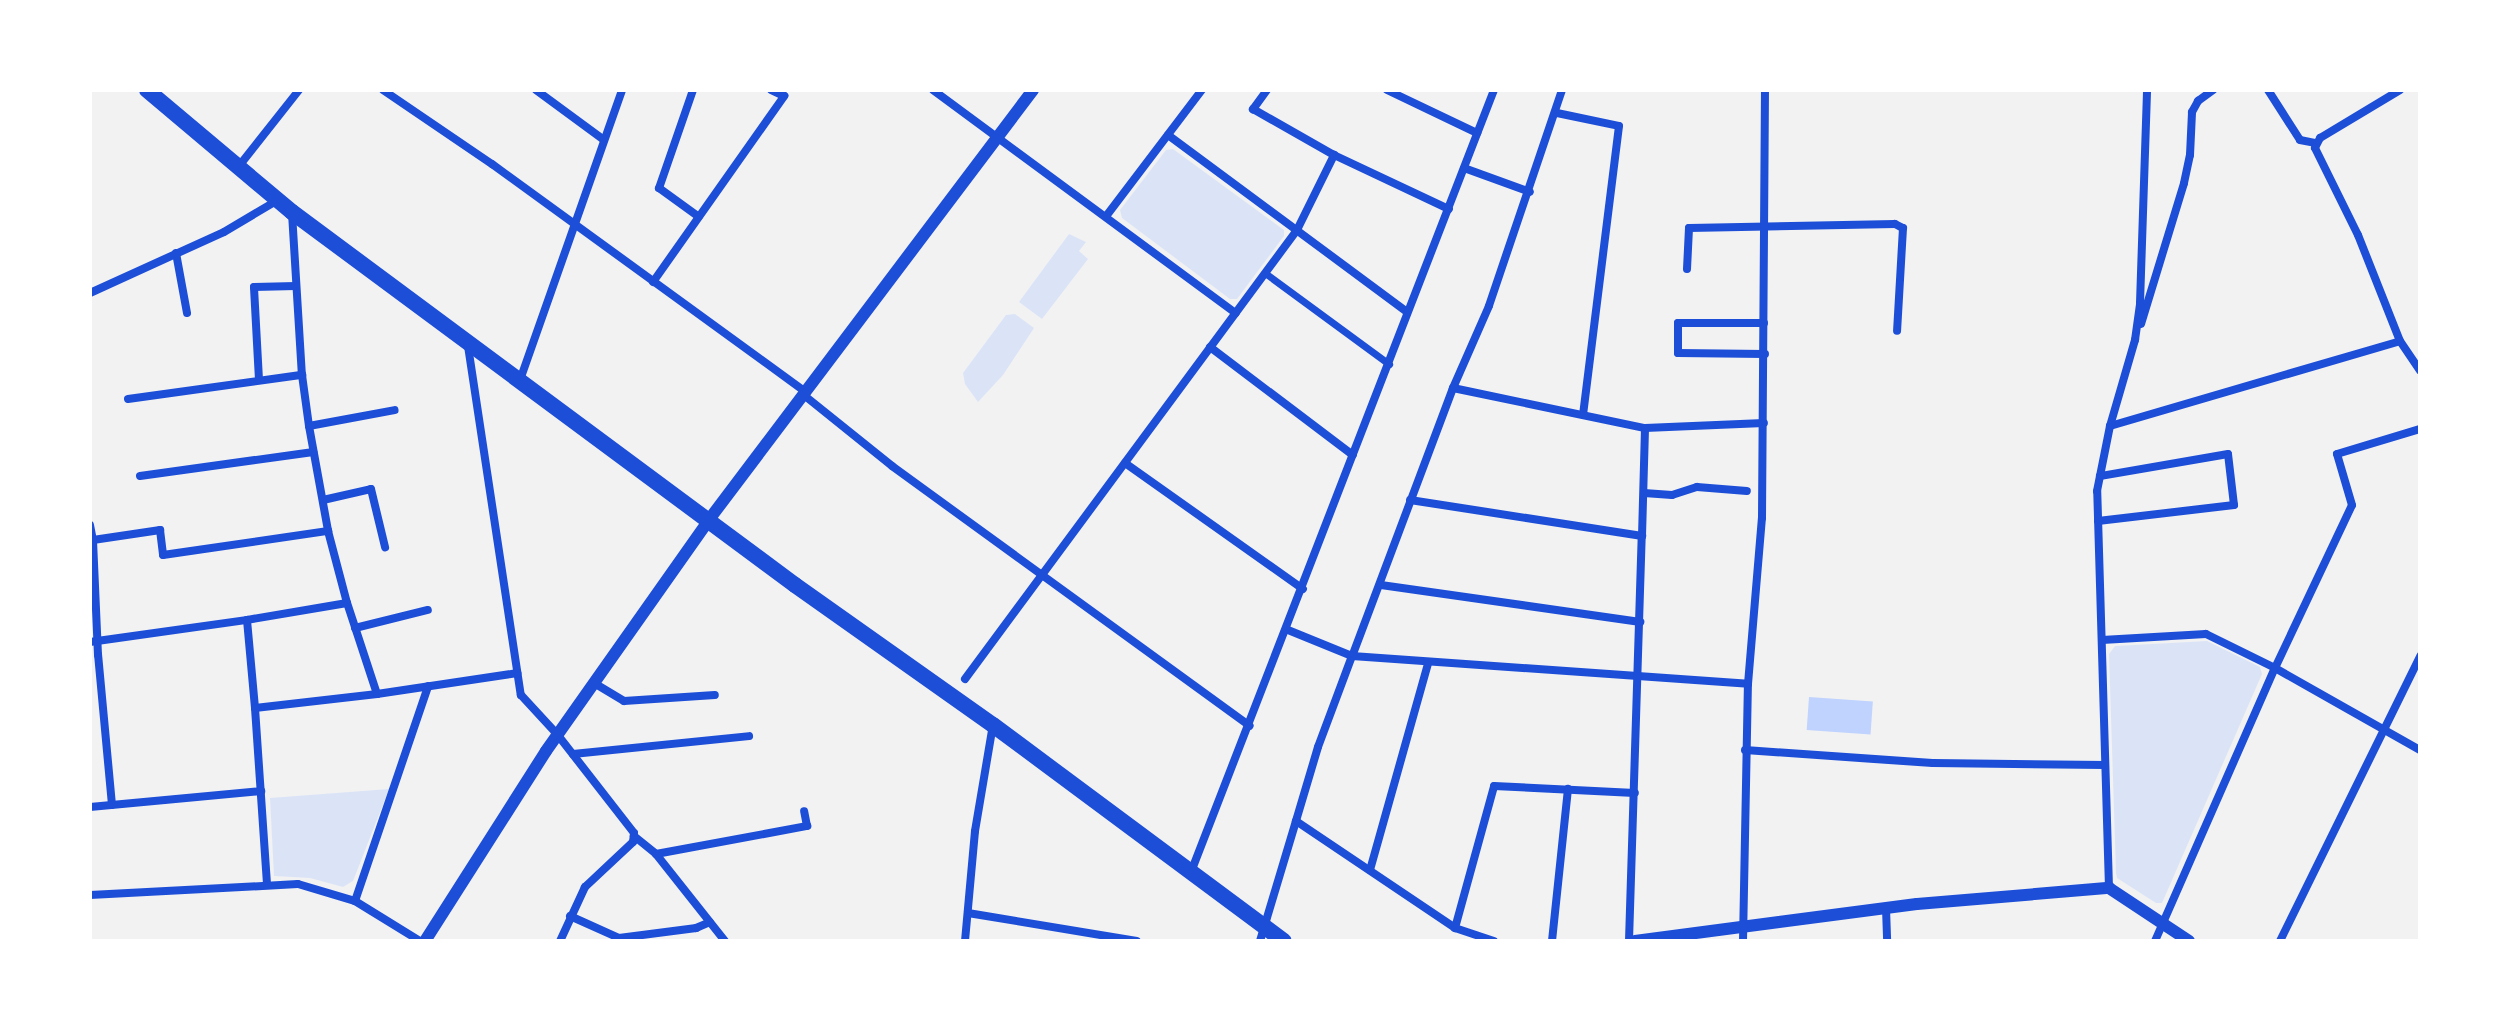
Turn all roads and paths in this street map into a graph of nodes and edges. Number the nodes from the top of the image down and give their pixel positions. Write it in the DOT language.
graph roads {
  1 [pos="147,90"];
  2 [pos="299,90"];
  3 [pos="383,90"];
  4 [pos="536,90"];
  5 [pos="622,90"];
  6 [pos="693,90"];
  7 [pos="771,90"];
  8 [pos="933,90"];
  9 [pos="1033,90"];
  10 [pos="1202,90"];
  11 [pos="1267,90"];
  12 [pos="1387,90"];
  13 [pos="1494,90"];
  14 [pos="1562,90"];
  15 [pos="1765,90"];
  16 [pos="2147,90"];
  17 [pos="2213,90"];
  18 [pos="2268,90"];
  19 [pos="2377,90"];
  20 [pos="2400,90"];
  21 [pos="2385,99"];
  22 [pos="1557,113"];
  23 [pos="1477,133"];
  24 [pos="1168,135"];
  25 [pos="998,136"];
  26 [pos="604,140"];
  27 [pos="2315,143"];
  28 [pos="1334,155"];
  29 [pos="238,167"];
  30 [pos="1464,168"];
  31 [pos="1530,192"];
  32 [pos="278,200"];
  33 [pos="1449,209"];
  34 [pos="292,212"];
  35 [pos="1107,215"];
  36 [pos="699,217"];
  37 [pos="575,225"];
  38 [pos="1762,229"];
  39 [pos="1297,230"];
  40 [pos="176,253"];
  41 [pos="1687,269"];
  42 [pos="1265,273"];
  43 [pos="653,282"];
  44 [pos="296,286"];
  45 [pos="90,293"];
  46 [pos="1407,312"];
  47 [pos="187,313"];
  48 [pos="1236,313"];
  49 [pos="1764,323"];
  50 [pos="1897,331"];
  51 [pos="2135,340"];
  52 [pos="467,341"];
  53 [pos="2400,341"];
  54 [pos="1210,347"];
  55 [pos="1765,354"];
  56 [pos="1389,364"];
  57 [pos="2420,371"];
  58 [pos="302,375"];
  59 [pos="259,380"];
  60 [pos="520,380"];
  61 [pos="1453,388"];
  62 [pos="806,395"];
  63 [pos="128,399"];
  64 [pos="395,410"];
  65 [pos="1583,415"];
  66 [pos="1764,423"];
  67 [pos="309,426"];
  68 [pos="2110,426"];
  69 [pos="1645,428"];
  70 [pos="2420,429"];
  71 [pos="313,452"];
  72 [pos="1353,455"];
  73 [pos="1125,463"];
  74 [pos="140,476"];
  75 [pos="2100,476"];
  76 [pos="1747,491"];
  77 [pos="1644,493"];
  78 [pos="323,500"];
  79 [pos="1410,500"];
  80 [pos="708,521"];
  81 [pos="2098,521"];
  82 [pos="90,525"];
  83 [pos="328,531"];
  84 [pos="1642,536"];
  85 [pos="93,540"];
  86 [pos="385,547"];
  87 [pos="1043,574"];
  88 [pos="1381,585"];
  89 [pos="1303,589"];
  90 [pos="347,603"];
  91 [pos="428,610"];
  92 [pos="247,620"];
  93 [pos="1640,622"];
  94 [pos="355,628"];
  95 [pos="1288,630"];
  96 [pos="2102,640"];
  97 [pos="95,642"];
  98 [pos="1352,656"];
  99 [pos="2420,656"];
  100 [pos="1428,664"];
  101 [pos="2275,668"];
  102 [pos="517,673"];
  103 [pos="1638,678"];
  104 [pos="965,679"];
  105 [pos="594,683"];
  106 [pos="1748,684"];
  107 [pos="428,686"];
  108 [pos="377,694"];
  109 [pos="715,695"];
  110 [pos="255,708"];
  111 [pos="993,725"];
  112 [pos="1250,726"];
  113 [pos="2382,730"];
  114 [pos="557,734"];
  115 [pos="749,736"];
  116 [pos="1745,750"];
  117 [pos="2420,750"];
  118 [pos="573,754"];
  119 [pos="2105,765"];
  120 [pos="1568,789"];
  121 [pos="261,791"];
  122 [pos="1635,793"];
  123 [pos="112,805"];
  124 [pos="90,807"];
  125 [pos="804,811"];
  126 [pos="1296,821"];
  127 [pos="634,836"];
  128 [pos="656,854"];
  129 [pos="1370,870"];
  130 [pos="1191,872"];
  131 [pos="267,884"];
  132 [pos="2109,888"];
  133 [pos="90,895"];
  134 [pos="355,901"];
  135 [pos="1886,908"];
  136 [pos="968,913"];
  137 [pos="570,916"];
  138 [pos="710,922"];
  139 [pos="2164,923"];
  140 [pos="1455,928"];
  141 [pos="1262,934"];
  142 [pos="1744,935"];
  143 [pos="422,941"];
  144 [pos="560,941"];
  145 [pos="725,941"];
  146 [pos="965,941"];
  147 [pos="1137,941"];
  148 [pos="1284,941"];
  149 [pos="1494,941"];
  150 [pos="1552,941"];
  151 [pos="1632,941"];
  152 [pos="1887,941"];
  153 [pos="2155,941"];
  154 [pos="2189,941"];
  155 [pos="2280,941"];
  1 -- 29 [label="highway"];
  2 -- 29 [label="street"];
  3 -- 37 [label="street"];
  4 -- 26 [label="street"];
  5 -- 26 [label="street"];
  6 -- 36 [label="street"];
  7 -- 36 [label="street"];
  8 -- 25 [label="street"];
  9 -- 25 [label="street"];
  10 -- 24 [label="street"];
  11 -- 28 [label="street"];
  12 -- 23 [label="street"];
  13 -- 23 [label="street"];
  14 -- 22 [label="street"];
  15 -- 38 [label="street"];
  16 -- 51 [label="street"];
  17 -- 51 [label="street"];
  18 -- 27 [label="street"];
  19 -- 21 [label="street"];
  20 -- 21 [label="street"];
  21 -- 27 [label="street"];
  22 -- 31 [label="street"];
  22 -- 65 [label="street"];
  23 -- 30 [label="street"];
  24 -- 35 [label="street"];
  24 -- 39 [label="street"];
  25 -- 35 [label="street"];
  25 -- 62 [label="street"];
  26 -- 37 [label="street"];
  27 -- 53 [label="street"];
  28 -- 33 [label="street"];
  28 -- 39 [label="street"];
  29 -- 32 [label="highway"];
  30 -- 31 [label="street"];
  30 -- 33 [label="street"];
  31 -- 61 [label="street"];
  32 -- 34 [label="highway"];
  32 -- 40 [label="street"];
  33 -- 46 [label="street"];
  34 -- 44 [label="street"];
  34 -- 52 [label="highway"];
  35 -- 48 [label="street"];
  36 -- 43 [label="street"];
  37 -- 43 [label="street"];
  37 -- 60 [label="street"];
  38 -- 41 [label="street"];
  38 -- 49 [label="street"];
  38 -- 50 [label="street"];
  39 -- 42 [label="street"];
  39 -- 46 [label="street"];
  40 -- 45 [label="street"];
  40 -- 47 [label="street"];
  42 -- 48 [label="street"];
  42 -- 56 [label="street"];
  43 -- 62 [label="street"];
  44 -- 58 [label="street"];
  44 -- 59 [label="street"];
  46 -- 56 [label="street"];
  48 -- 54 [label="street"];
  49 -- 55 [label="street"];
  49 -- 55 [label="street"];
  51 -- 68 [label="street"];
  52 -- 60 [label="highway"];
  52 -- 102 [label="street"];
  53 -- 57 [label="street"];
  53 -- 68 [label="street"];
  54 -- 72 [label="street"];
  54 -- 73 [label="street"];
  55 -- 66 [label="street"];
  56 -- 72 [label="street"];
  58 -- 59 [label="street"];
  58 -- 67 [label="street"];
  59 -- 63 [label="street"];
  60 -- 80 [label="highway"];
  61 -- 65 [label="street"];
  61 -- 79 [label="street"];
  62 -- 80 [label="street"];
  62 -- 87 [label="street"];
  64 -- 67 [label="street"];
  65 -- 69 [label="street"];
  66 -- 69 [label="street"];
  66 -- 106 [label="street"];
  67 -- 71 [label="street"];
  68 -- 75 [label="street"];
  69 -- 77 [label="street"];
  70 -- 101 [label="street"];
  71 -- 74 [label="street"];
  71 -- 78 [label="street"];
  72 -- 89 [label="street"];
  73 -- 87 [label="street"];
  73 -- 89 [label="street"];
  75 -- 81 [label="street"];
  75 -- 81 [label="street"];
  76 -- 77 [label="street"];
  77 -- 84 [label="street"];
  78 -- 83 [label="street"];
  78 -- 86 [label="street"];
  79 -- 84 [label="street"];
  79 -- 88 [label="street"];
  80 -- 105 [label="street"];
  80 -- 111 [label="highway"];
  81 -- 96 [label="street"];
  82 -- 85 [label="street"];
  83 -- 85 [label="street"];
  83 -- 90 [label="street"];
  84 -- 93 [label="street"];
  85 -- 97 [label="street"];
  87 -- 104 [label="street"];
  87 -- 112 [label="street"];
  88 -- 93 [label="street"];
  88 -- 98 [label="street"];
  89 -- 95 [label="street"];
  90 -- 92 [label="street"];
  90 -- 94 [label="street"];
  91 -- 94 [label="street"];
  92 -- 97 [label="street"];
  92 -- 110 [label="street"];
  93 -- 103 [label="street"];
  94 -- 108 [label="street"];
  95 -- 98 [label="street"];
  95 -- 112 [label="street"];
  96 -- 101 [label="street"];
  96 -- 119 [label="street"];
  97 -- 123 [label="street"];
  98 -- 100 [label="street"];
  98 -- 126 [label="street"];
  99 -- 113 [label="street"];
  100 -- 103 [label="street"];
  100 -- 129 [label="street"];
  101 -- 113 [label="street"];
  101 -- 139 [label="street"];
  102 -- 107 [label="street"];
  102 -- 114 [label="street"];
  103 -- 106 [label="street"];
  103 -- 122 [label="street"];
  105 -- 109 [label="street"];
  105 -- 114 [label="street"];
  106 -- 116 [label="street"];
  107 -- 108 [label="street"];
  107 -- 134 [label="street"];
  108 -- 110 [label="street"];
  110 -- 121 [label="street"];
  111 -- 130 [label="highway"];
  111 -- 136 [label="street"];
  112 -- 130 [label="street"];
  113 -- 117 [label="street"];
  113 -- 155 [label="street"];
  114 -- 118 [label="street"];
  114 -- 143 [label="street"];
  115 -- 118 [label="street"];
  116 -- 119 [label="street"];
  116 -- 142 [label="street"];
  118 -- 127 [label="street"];
  119 -- 132 [label="street"];
  120 -- 122 [label="street"];
  120 -- 140 [label="street"];
  120 -- 150 [label="street"];
  121 -- 123 [label="street"];
  121 -- 131 [label="street"];
  122 -- 151 [label="street"];
  123 -- 124 [label="street"];
  125 -- 128 [label="street"];
  126 -- 129 [label="street"];
  126 -- 141 [label="street"];
  127 -- 128 [label="street"];
  127 -- 137 [label="street"];
  128 -- 138 [label="street"];
  129 -- 140 [label="street"];
  130 -- 141 [label="highway"];
  131 -- 133 [label="street"];
  131 -- 134 [label="street"];
  132 -- 135 [label="street"];
  132 -- 139 [label="street"];
  134 -- 143 [label="street"];
  135 -- 142 [label="street"];
  135 -- 152 [label="street"];
  136 -- 146 [label="street"];
  136 -- 147 [label="street"];
  137 -- 138 [label="street"];
  137 -- 144 [label="street"];
  138 -- 145 [label="street"];
  139 -- 153 [label="street"];
  139 -- 154 [label="street"];
  140 -- 149 [label="street"];
  141 -- 148 [label="highway"];
  142 -- 151 [label="street"];
}
